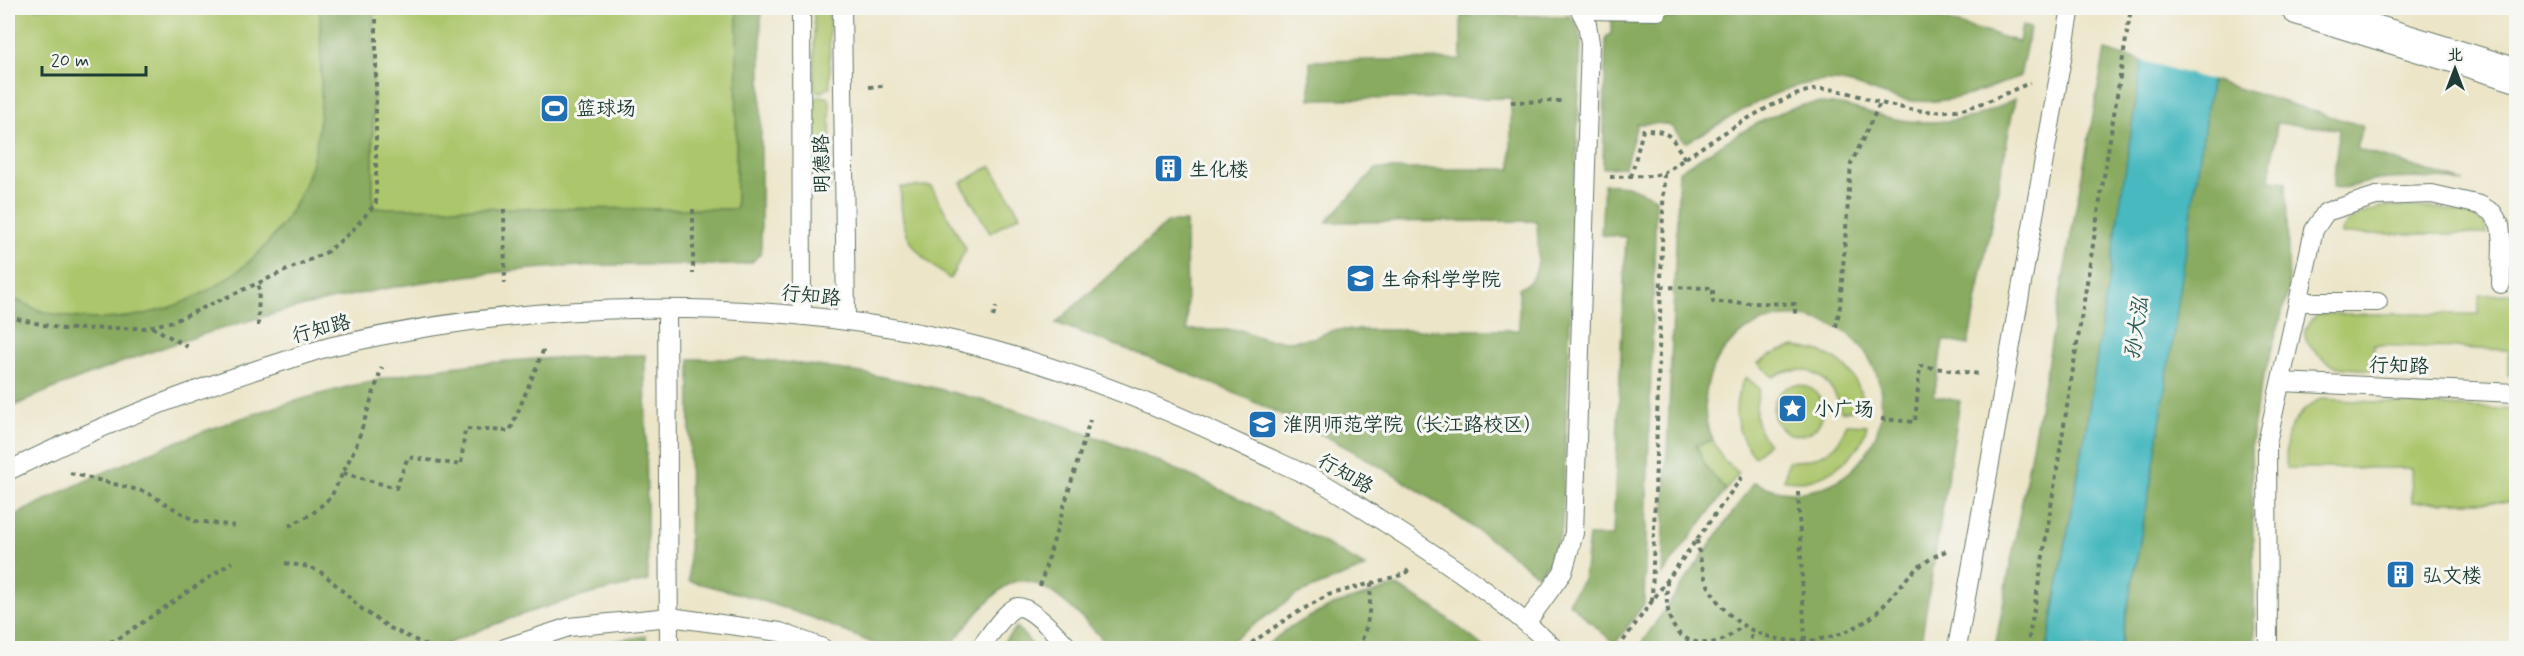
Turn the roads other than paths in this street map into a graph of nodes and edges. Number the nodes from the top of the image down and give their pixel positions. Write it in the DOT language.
graph roads {
  1 [pos="801,8"];
  2 [pos="842,8"];
  3 [pos="2071,8"];
  4 [pos="2298,8"];
  5 [pos="1580,9"];
  6 [pos="1658,11"];
  7 [pos="2517,75"];
  8 [pos="2501,284"];
  9 [pos="2298,302"];
  10 [pos="2378,302"];
  11 [pos="667,310"];
  12 [pos="802,316"];
  13 [pos="846,320"];
  14 [pos="2281,382"];
  15 [pos="2517,393"];
  16 [pos="8,471"];
  17 [pos="670,617"];
  18 [pos="1527,622"];
  19 [pos="505,648"];
  20 [pos="669,648"];
  21 [pos="823,648"];
  22 [pos="980,648"];
  23 [pos="1069,648"];
  24 [pos="1554,648"];
  25 [pos="1958,648"];
  26 [pos="2268,648"];
  1 -- 12 [label="lane, 明德路"];
  2 -- 13 [label="lane, 明德路"];
  3 -- 25 [label="lane"];
  4 -- 7 [label="main road"];
  5 -- 6 [label="lane"];
  5 -- 18 [label="lane"];
  8 -- 9 [label="lane"];
  9 -- 10 [label="lane"];
  9 -- 14 [label="lane"];
  11 -- 12 [label="lane, 行知路"];
  11 -- 16 [label="lane, 行知路"];
  11 -- 17 [label="lane"];
  12 -- 13 [label="lane, 行知路"];
  13 -- 18 [label="lane, 行知路"];
  14 -- 15 [label="lane, 行知路"];
  14 -- 26 [label="lane"];
  17 -- 19 [label="lane"];
  17 -- 20 [label="lane"];
  17 -- 21 [label="lane"];
  18 -- 24 [label="lane, 行知路"];
  22 -- 23 [label="lane"];
}
